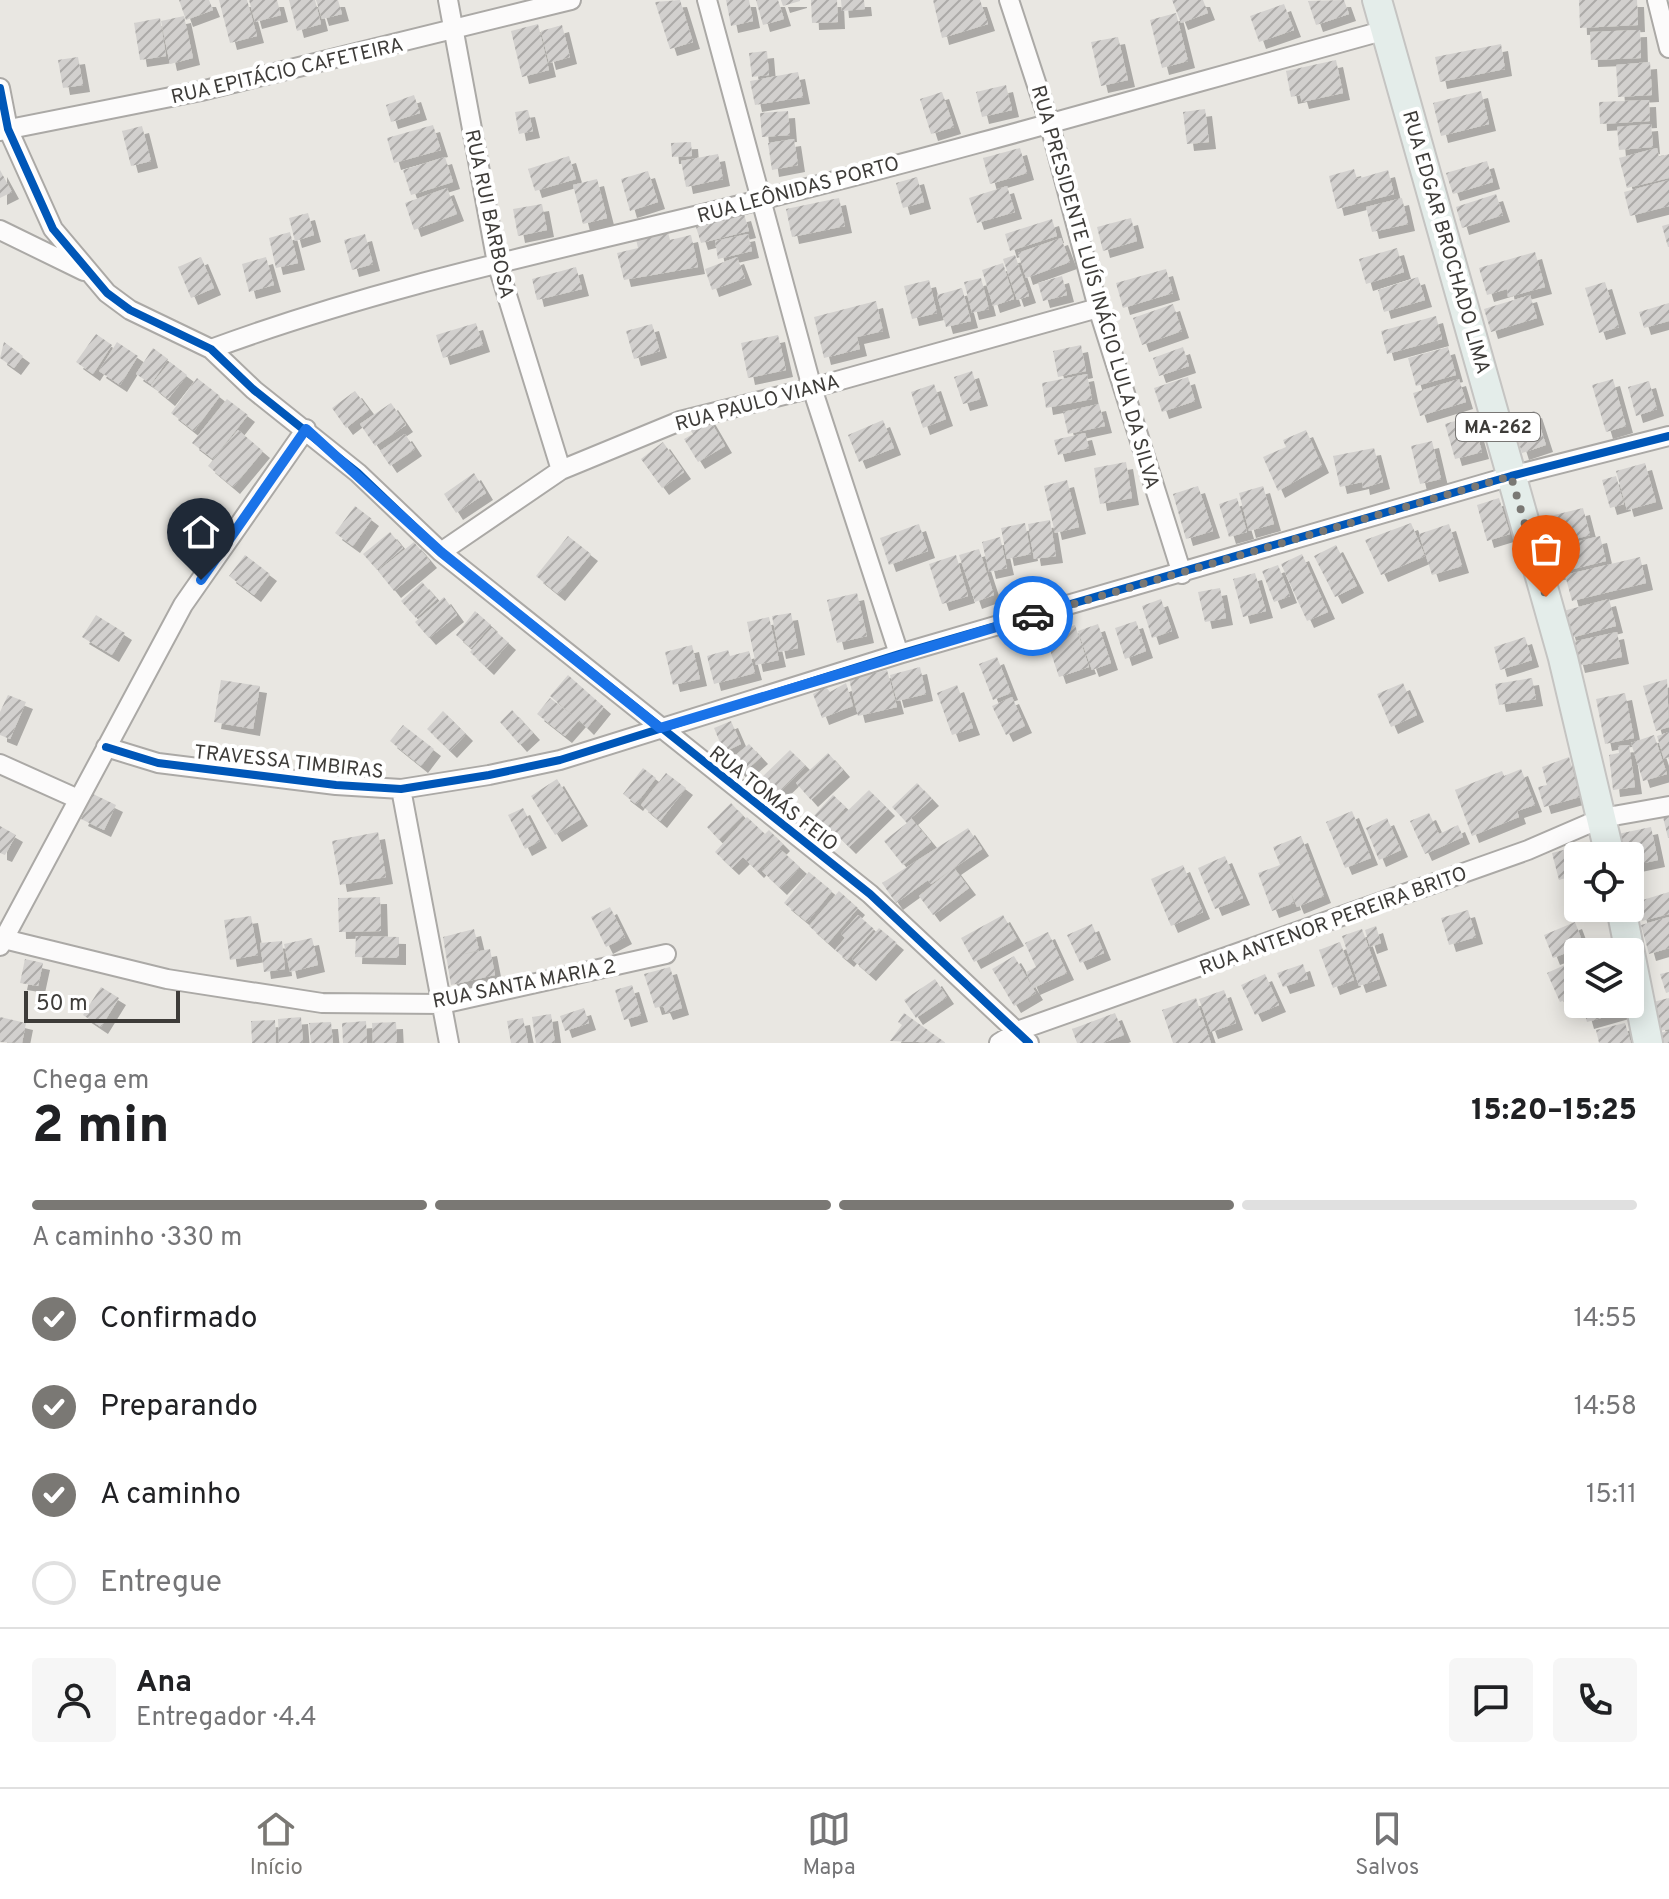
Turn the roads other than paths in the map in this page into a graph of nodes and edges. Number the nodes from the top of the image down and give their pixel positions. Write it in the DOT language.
graph roads {
  1 [pos="448,0"];
  2 [pos="571,0"];
  3 [pos="707,0"];
  4 [pos="1009,0"];
  5 [pos="1377,0"];
  6 [pos="1657,0"];
  7 [pos="1386,30"];
  8 [pos="454,31"];
  9 [pos="1669,48"];
  10 [pos="0,88"];
  11 [pos="1049,122"];
  12 [pos="4,130"];
  13 [pos="761,200"];
  14 [pos="0,230"];
  15 [pos="497,263"];
  16 [pos="87,272"];
  17 [pos="1098,308"];
  18 [pos="211,349"];
  19 [pos="812,388"];
  20 [pos="306,429"];
  21 [pos="1669,436"];
  22 [pos="561,470"];
  23 [pos="1511,476"];
  24 [pos="441,552"];
  25 [pos="1182,574"];
  26 [pos="899,654"];
  27 [pos="660,728"];
  28 [pos="106,747"];
  29 [pos="0,764"];
  30 [pos="401,789"];
  31 [pos="78,799"];
  32 [pos="1669,806"];
  33 [pos="1602,818"];
  34 [pos="1607,842"];
  35 [pos="1624,922"];
  36 [pos="2,942"];
  37 [pos="666,954"];
  38 [pos="442,1004"];
  39 [pos="1024,1037"];
  40 [pos="449,1043"];
  41 [pos="999,1043"];
  42 [pos="1648,1043"];
  1 -- 8 [label="street, RUA RUI BARBOSA"];
  2 -- 8 [label="street, RUA EPITÁCIO CAFETEIRA"];
  3 -- 13 [label="street"];
  4 -- 11 [label="street, RUA PRESIDENTE LUÍS INÁCIO LULA DA SILVA"];
  5 -- 7 [label="main road, RUA EDGAR BROCHADO LIMA / MA-262"];
  6 -- 9 [label="street"];
  7 -- 11 [label="street, RUA LEÔNIDAS PORTO"];
  7 -- 23 [label="main road, RUA EDGAR BROCHADO LIMA / MA-262"];
  8 -- 12 [label="street, RUA EPITÁCIO CAFETEIRA"];
  8 -- 15 [label="street, RUA RUI BARBOSA"];
  10 -- 12 [label="street, RUA TOMÁS FEIO"];
  11 -- 13 [label="street, RUA LEÔNIDAS PORTO"];
  11 -- 17 [label="street, RUA PRESIDENTE LUÍS INÁCIO LULA DA SILVA"];
  12 -- 16 [label="street, RUA TOMÁS FEIO"];
  13 -- 15 [label="street, RUA LEÔNIDAS PORTO"];
  13 -- 19 [label="street"];
  14 -- 16 [label="street"];
  15 -- 18 [label="street, RUA LEÔNIDAS PORTO"];
  15 -- 22 [label="street, RUA RUI BARBOSA"];
  16 -- 18 [label="street, RUA TOMÁS FEIO"];
  17 -- 19 [label="street, RUA PAULO VIANA"];
  17 -- 25 [label="street, RUA PRESIDENTE LUÍS INÁCIO LULA DA SILVA"];
  18 -- 20 [label="street, RUA TOMÁS FEIO"];
  19 -- 22 [label="street, RUA PAULO VIANA"];
  19 -- 26 [label="street"];
  20 -- 24 [label="street, RUA TOMÁS FEIO"];
  20 -- 28 [label="street"];
  21 -- 23 [label="street, TRAVESSA TIMBIRAS"];
  22 -- 24 [label="street, RUA PAULO VIANA"];
  23 -- 25 [label="street, TRAVESSA TIMBIRAS"];
  23 -- 33 [label="main road, RUA EDGAR BROCHADO LIMA / MA-262"];
  24 -- 27 [label="street, RUA TOMÁS FEIO"];
  25 -- 26 [label="street, TRAVESSA TIMBIRAS"];
  26 -- 27 [label="street, TRAVESSA TIMBIRAS"];
  27 -- 30 [label="street, TRAVESSA TIMBIRAS"];
  27 -- 39 [label="street, RUA TOMÁS FEIO"];
  28 -- 30 [label="street, TRAVESSA TIMBIRAS"];
  28 -- 31 [label="street"];
  29 -- 31 [label="street"];
  30 -- 38 [label="street, TRAVESSA TIMBIRAS"];
  31 -- 36 [label="street"];
  32 -- 33 [label="street, RUA ANTENOR PEREIRA BRITO"];
  33 -- 34 [label="main road, RUA EDGAR BROCHADO LIMA / MA-262"];
  33 -- 39 [label="street, RUA ANTENOR PEREIRA BRITO"];
  35 -- 42 [label="main road"];
  36 -- 38 [label="street, RUA SANTA MARIA 2"];
  37 -- 38 [label="street, RUA SANTA MARIA 2"];
  38 -- 40 [label="street, TRAVESSA TIMBIRAS"];
  39 -- 41 [label="street, RUA ANTENOR PEREIRA BRITO"];
}
